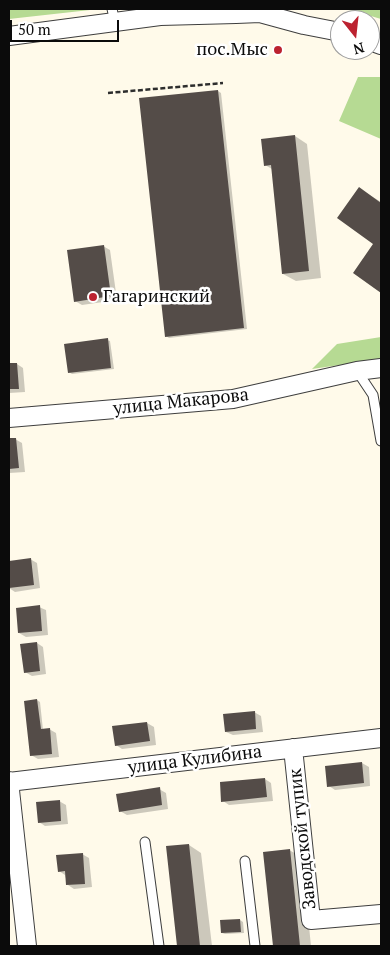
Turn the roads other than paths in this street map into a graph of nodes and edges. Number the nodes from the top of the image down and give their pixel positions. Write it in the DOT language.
graph roads {
  1 [pos="261,11"];
  2 [pos="114,15"];
  3 [pos="330,30"];
  4 [pos="9,36"];
  5 [pos="381,368"];
  6 [pos="357,371"];
  7 [pos="9,418"];
  8 [pos="381,441"];
  9 [pos="381,738"];
  10 [pos="293,748"];
  11 [pos="9,782"];
  12 [pos="145,842"];
  13 [pos="245,861"];
  14 [pos="381,914"];
  15 [pos="27,946"];
  16 [pos="159,946"];
  17 [pos="255,946"];
  1 -- 2 [label="street"];
  1 -- 3 [label="street"];
  2 -- 4 [label="street"];
  5 -- 6 [label="street, улица Макарова"];
  6 -- 7 [label="street, улица Макарова"];
  6 -- 8 [label="lane"];
  9 -- 10 [label="street, улица Кулибина"];
  10 -- 11 [label="street, улица Кулибина"];
  10 -- 14 [label="street, Заводской тупик"];
  11 -- 15 [label="street"];
  12 -- 16 [label="lane"];
  13 -- 17 [label="lane"];
}
